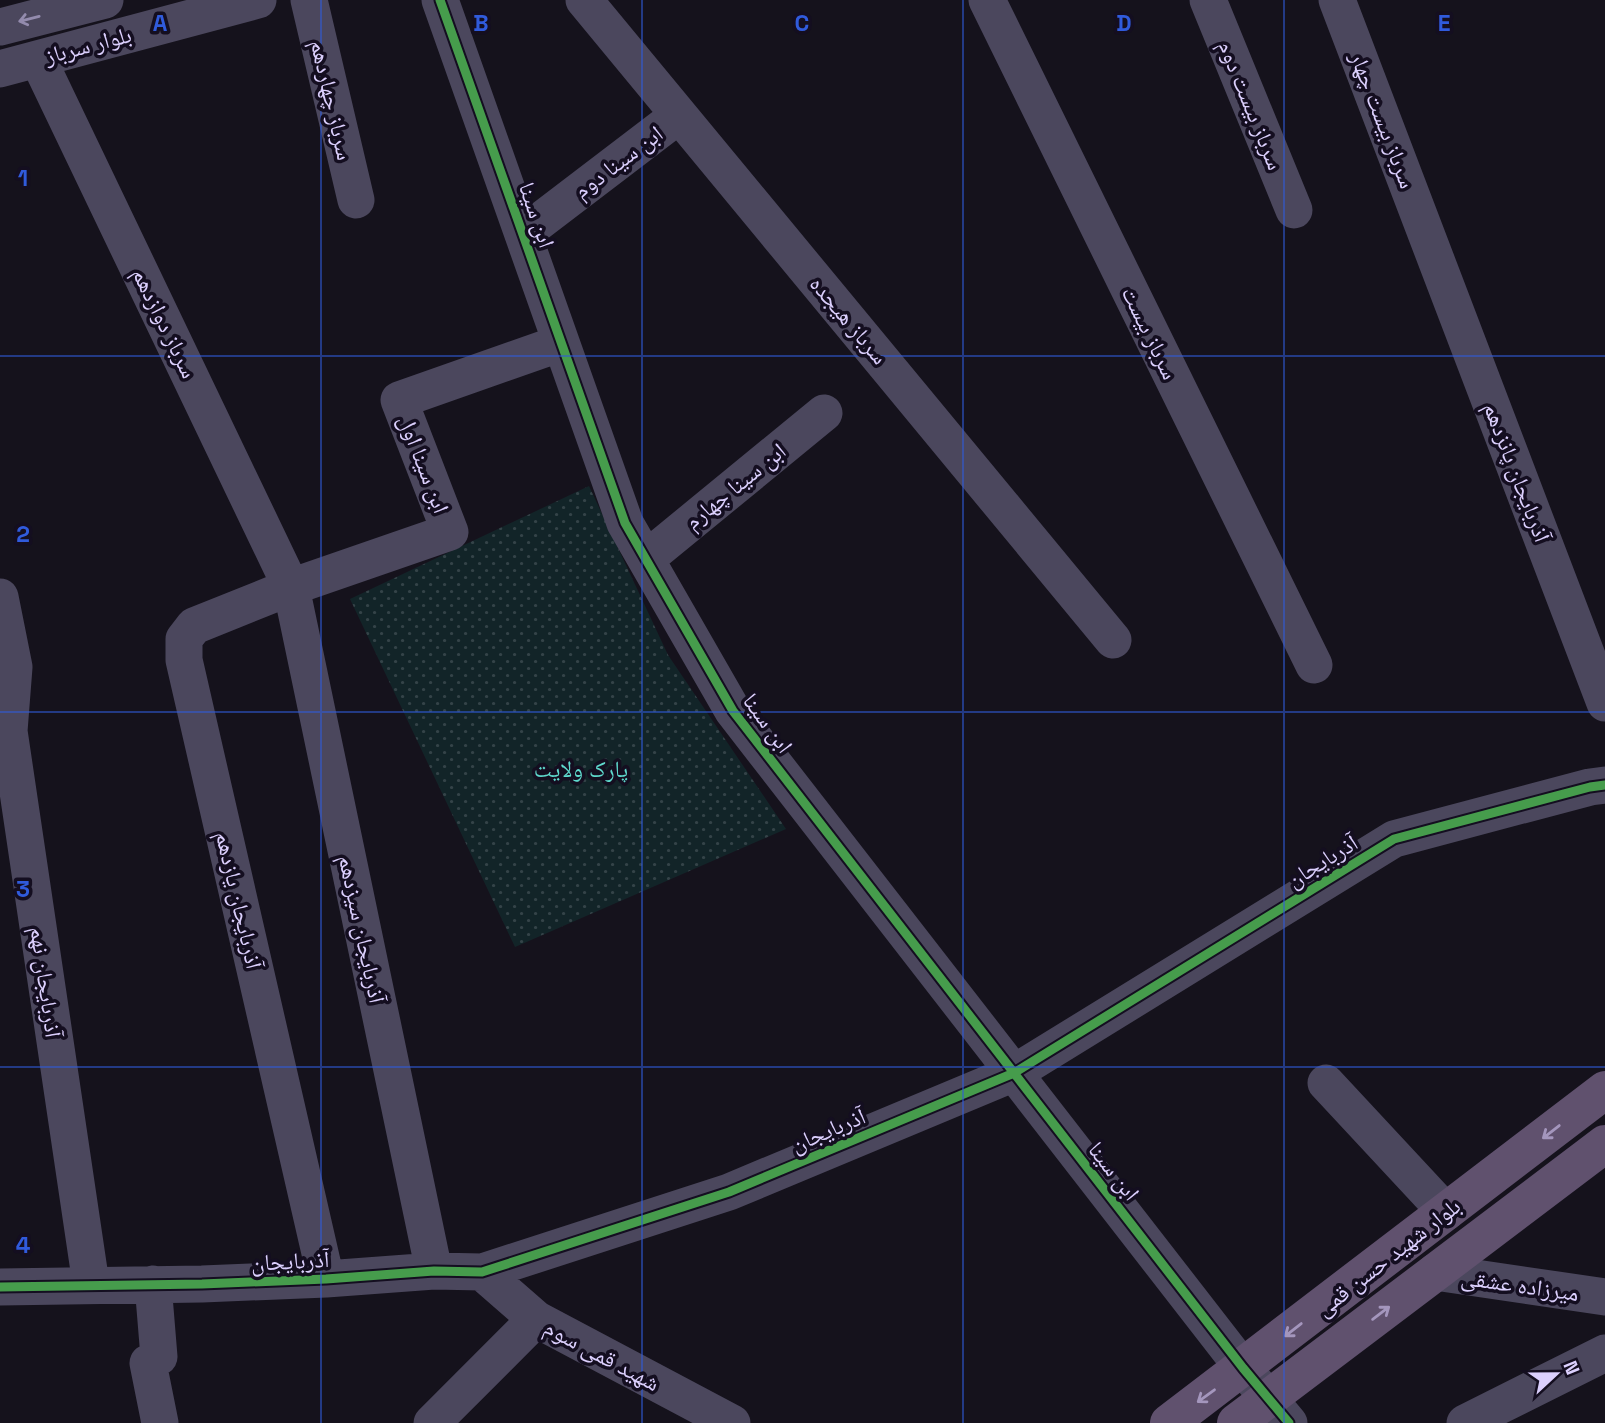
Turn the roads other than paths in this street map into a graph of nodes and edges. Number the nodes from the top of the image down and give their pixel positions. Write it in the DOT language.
graph roads {
  1 [pos="105,0"];
  2 [pos="258,0"];
  3 [pos="309,0"];
  4 [pos="440,0"];
  5 [pos="584,0"];
  6 [pos="987,0"];
  7 [pos="1208,0"];
  8 [pos="1337,0"];
  9 [pos="0,27"];
  10 [pos="38,59"];
  11 [pos="0,69"];
  12 [pos="679,115"];
  13 [pos="356,200"];
  14 [pos="1294,210"];
  15 [pos="523,234"];
  16 [pos="1429,240"];
  17 [pos="561,343"];
  18 [pos="824,413"];
  19 [pos="646,559"];
  20 [pos="291,587"];
  21 [pos="2,620"];
  22 [pos="1113,640"];
  23 [pos="1314,665"];
  24 [pos="1605,703"];
  25 [pos="1605,785"];
  26 [pos="1014,1073"];
  27 [pos="1326,1083"];
  28 [pos="1605,1090"];
  29 [pos="1605,1144"];
  30 [pos="1446,1213"];
  31 [pos="433,1271"];
  32 [pos="482,1272"];
  33 [pos="1435,1272"];
  34 [pos="326,1279"];
  35 [pos="91,1284"];
  36 [pos="153,1284"];
  37 [pos="0,1287"];
  38 [pos="1605,1297"];
  39 [pos="536,1319"];
  40 [pos="1605,1353"];
  41 [pos="1243,1368"];
  42 [pos="1278,1411"];
  43 [pos="688,1413"];
  44 [pos="160,1423"];
  45 [pos="432,1423"];
  46 [pos="732,1423"];
  47 [pos="1169,1423"];
  48 [pos="1236,1423"];
  49 [pos="1465,1423"];
  1 -- 9 [label="street, بلوار سرباز, one-way"];
  2 -- 10 [label="street, بلوار سرباز"];
  3 -- 13 [label="street, سرباز چهاردهم"];
  4 -- 15 [label="street, ابن سینا"];
  5 -- 12 [label="street, سرباز هیجده"];
  6 -- 23 [label="street, سرباز بیست"];
  7 -- 14 [label="street, سرباز بیست دوم"];
  8 -- 16 [label="street, سرباز بیست چهار"];
  10 -- 11 [label="street, بلوار سرباز"];
  10 -- 20 [label="street, سرباز دوازدهم"];
  12 -- 15 [label="street, ابن سینا دوم"];
  12 -- 22 [label="street, سرباز هیجده"];
  15 -- 17 [label="street, ابن سینا"];
  16 -- 24 [label="street, آذربایجان پانزدهم"];
  17 -- 19 [label="street, ابن سینا"];
  17 -- 20 [label="street, ابن سینا اول"];
  18 -- 19 [label="street, ابن سینا چهارم"];
  19 -- 26 [label="street, ابن سینا"];
  20 -- 31 [label="street, آذربایجان سیزدهم"];
  20 -- 34 [label="street, آذربایجان یازدهم"];
  21 -- 35 [label="street, آذربایجان نهم"];
  25 -- 26 [label="street, آذربایجان"];
  26 -- 32 [label="street, آذربایجان"];
  26 -- 41 [label="street, ابن سینا"];
  27 -- 30 [label="street"];
  28 -- 30 [label="main road, بلوار شهید حسن قمی, one-way"];
  29 -- 33 [label="main road, بلوار شهید حسن قمی"];
  30 -- 41 [label="main road, بلوار شهید حسن قمی, one-way"];
  31 -- 32 [label="street, آذربایجان"];
  31 -- 34 [label="street, آذربایجان"];
  32 -- 39 [label="street, شهید قمی سوم"];
  33 -- 38 [label="street, میرزاده عشقی"];
  42 -- 33 [label="main road, بلوار شهید حسن قمی, one-way"];
  34 -- 36 [label="street, آذربایجان"];
  35 -- 36 [label="street, آذربایجان"];
  35 -- 37 [label="street, آذربایجان"];
  36 -- 44 [label="street"];
  39 -- 43 [label="street, شهید قمی سوم"];
  39 -- 45 [label="street"];
  40 -- 49 [label="street"];
  41 -- 42 [label="street, ابن سینا"];
  41 -- 47 [label="main road, بلوار شهید حسن قمی, one-way"];
  42 -- 48 [label="main road, بلوار شهید حسن قمی"];
  43 -- 46 [label="street, شهید قمی سوم"];
}
